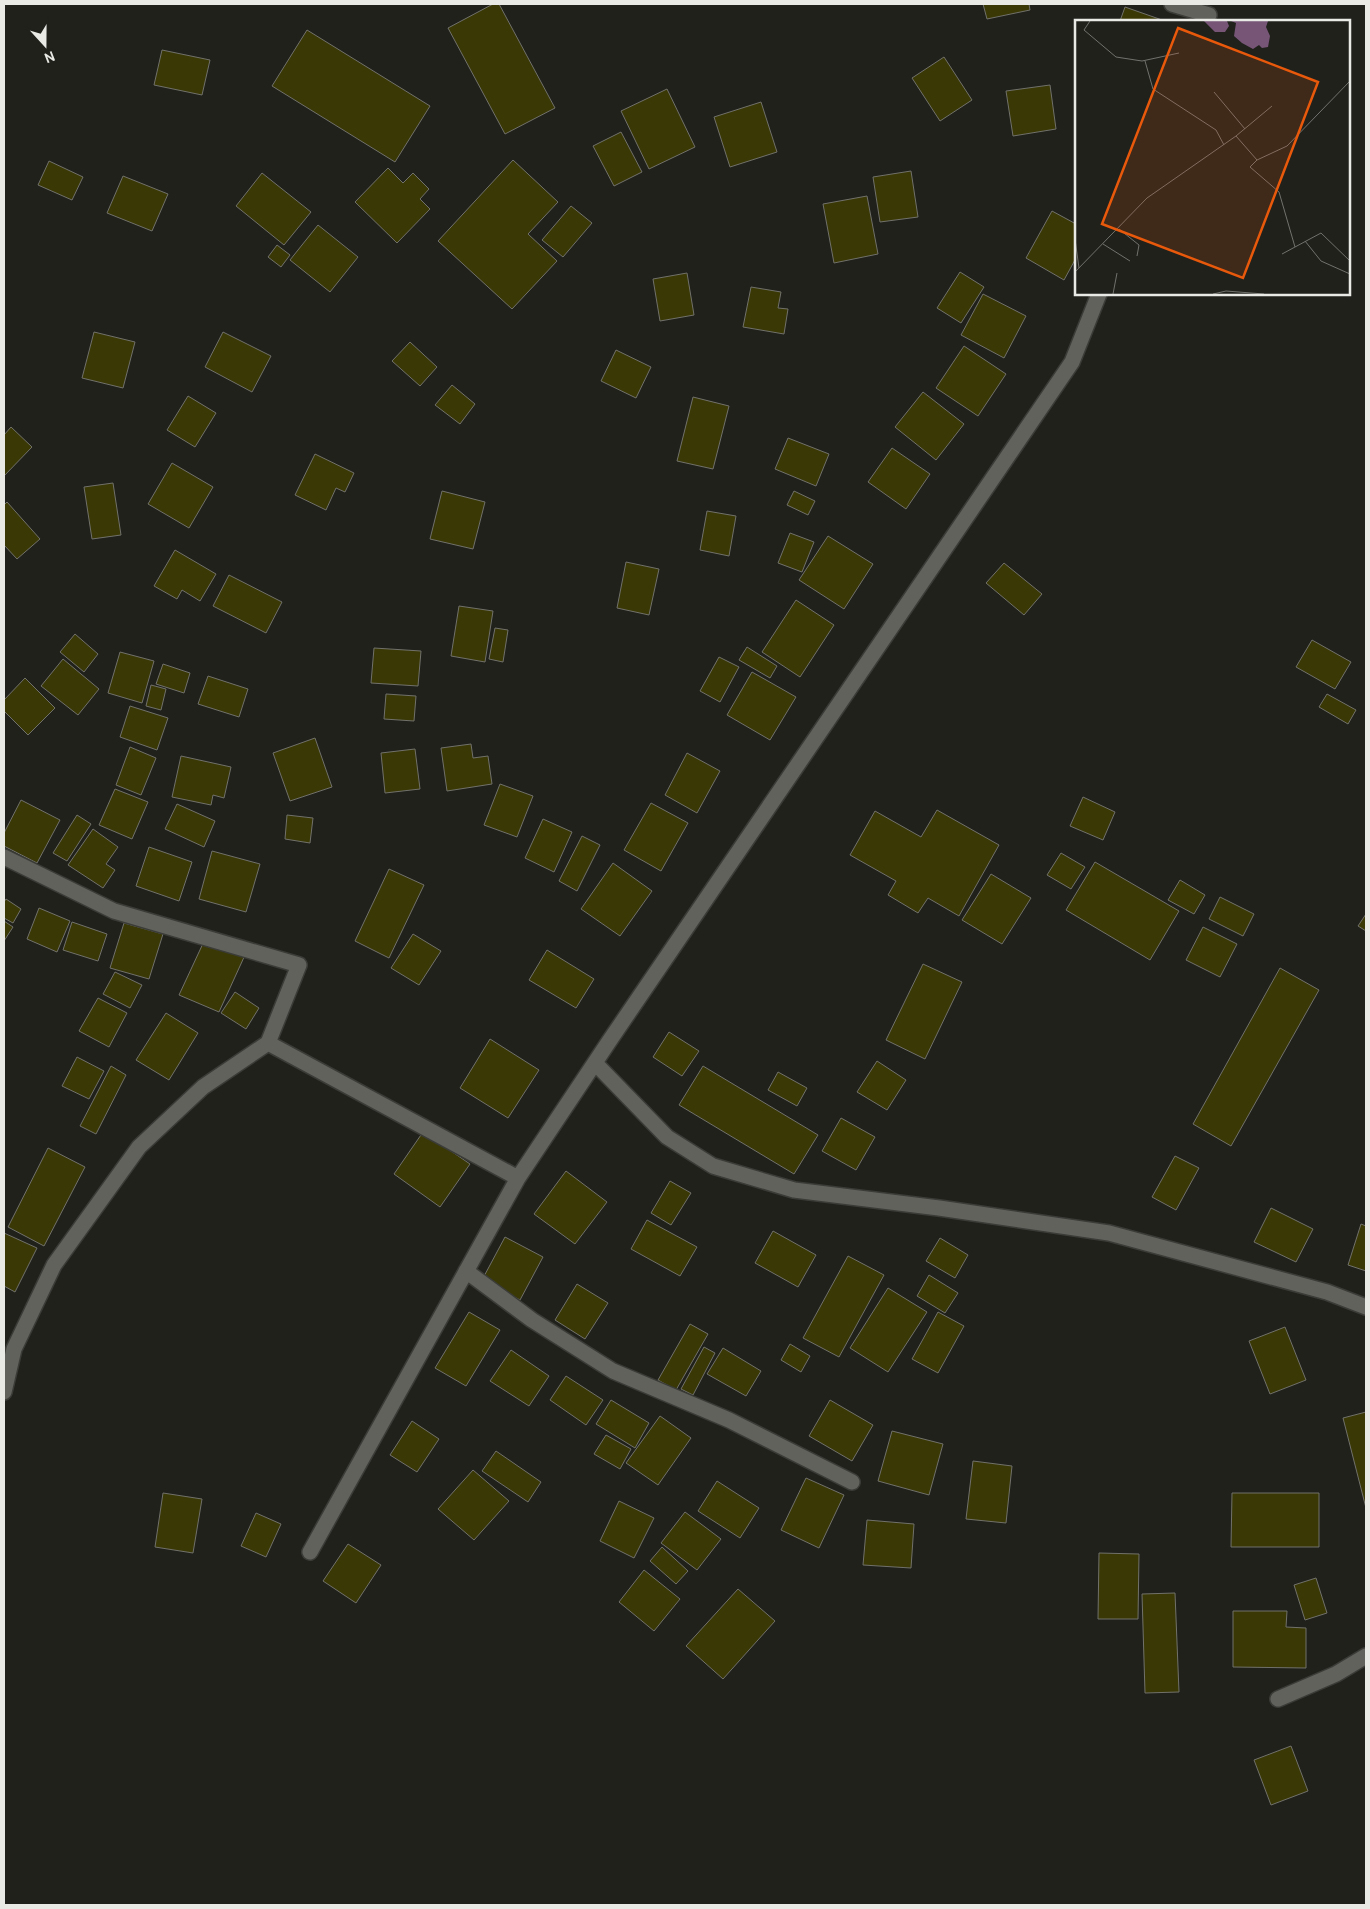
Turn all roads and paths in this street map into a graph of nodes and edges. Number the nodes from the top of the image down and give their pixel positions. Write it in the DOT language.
graph roads {
  1 [pos="1172,4"];
  2 [pos="1210,13"];
  3 [pos="1099,295"];
  4 [pos="4,857"];
  5 [pos="268,1043"];
  6 [pos="595,1063"];
  7 [pos="518,1178"];
  8 [pos="466,1271"];
  9 [pos="1366,1308"];
  10 [pos="4,1392"];
  11 [pos="852,1482"];
  12 [pos="310,1552"];
  13 [pos="1366,1656"];
  14 [pos="1278,1699"];
  1 -- 2 [label="street"];
  3 -- 6 [label="street"];
  4 -- 5 [label="street"];
  5 -- 7 [label="street"];
  5 -- 10 [label="street"];
  6 -- 7 [label="street"];
  6 -- 9 [label="street"];
  7 -- 8 [label="street"];
  8 -- 11 [label="street"];
  8 -- 12 [label="street"];
  13 -- 14 [label="street"];
}
